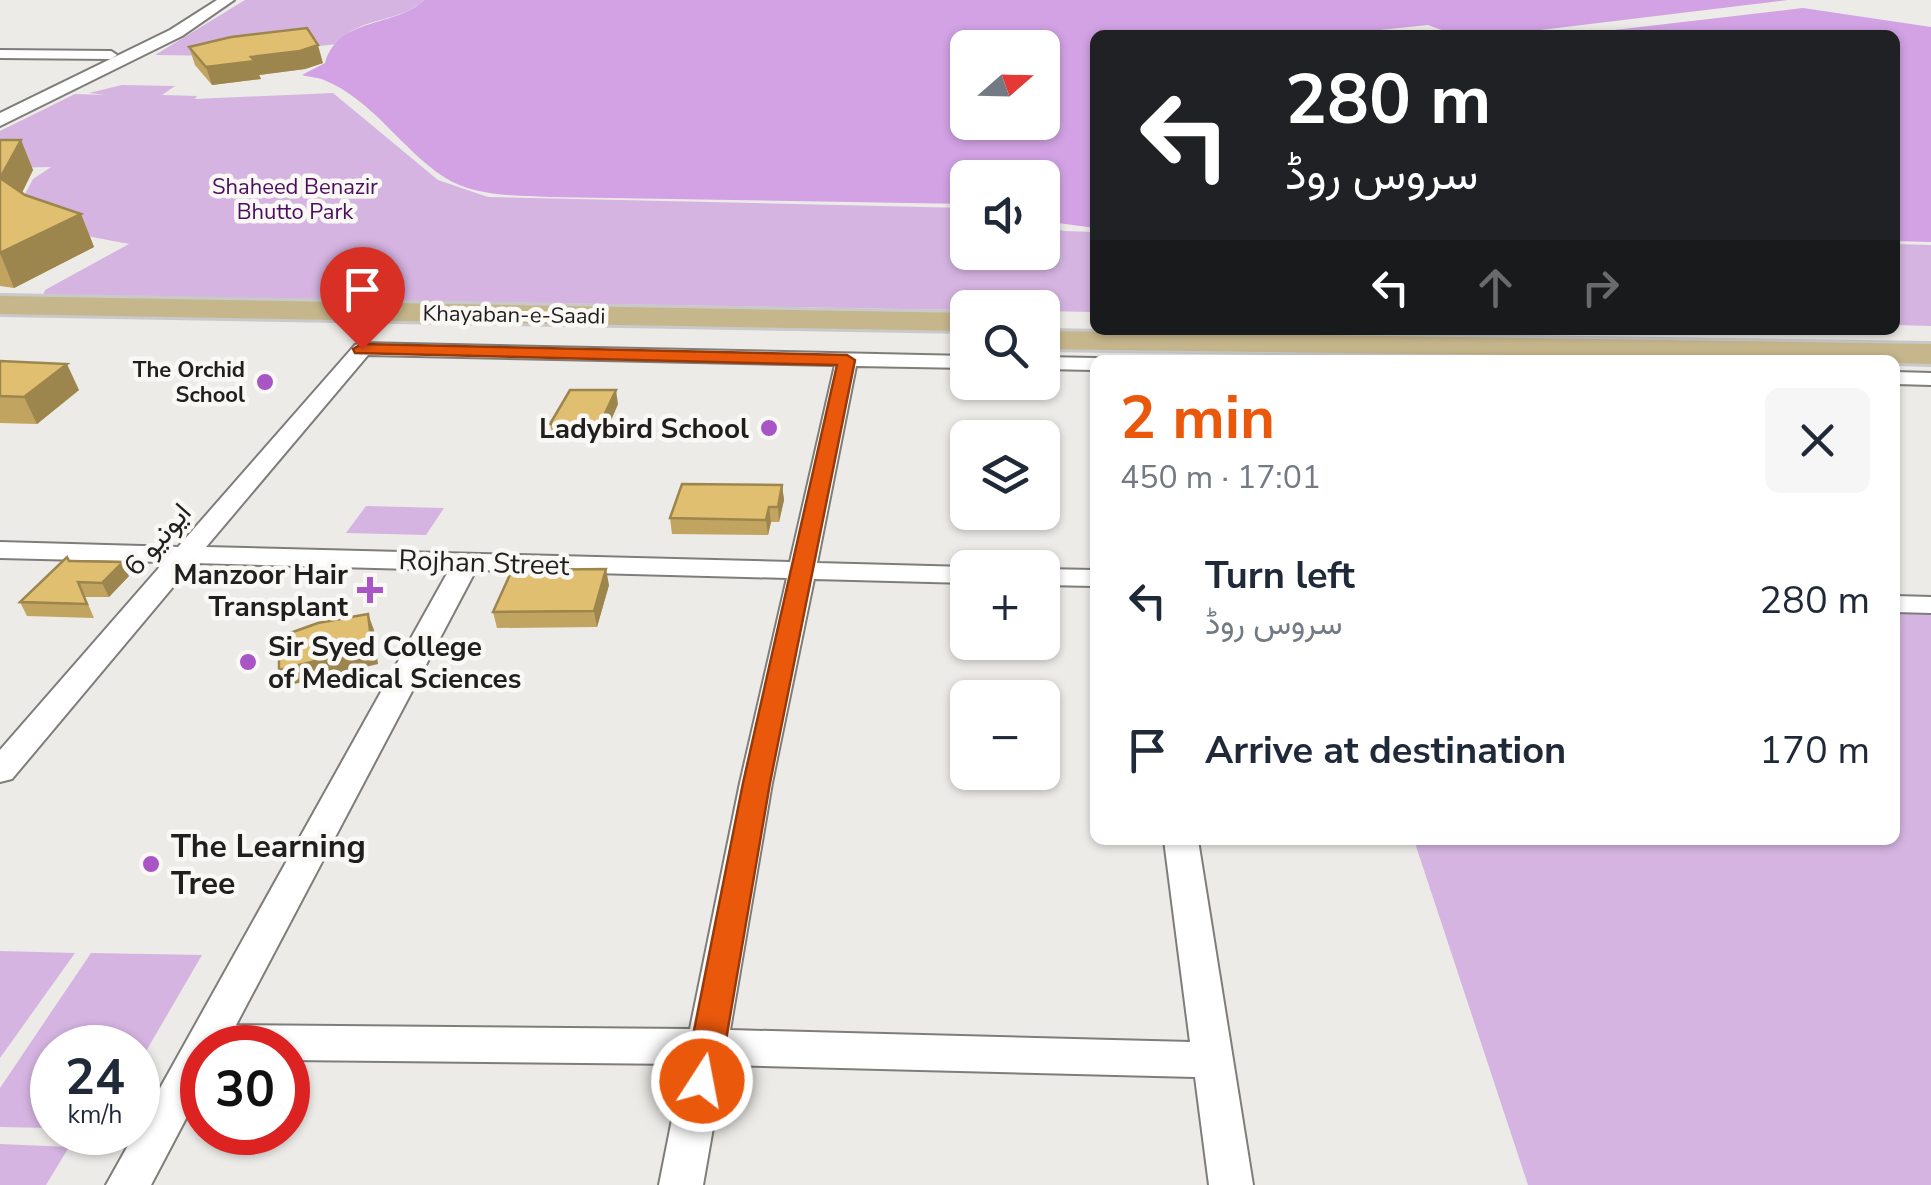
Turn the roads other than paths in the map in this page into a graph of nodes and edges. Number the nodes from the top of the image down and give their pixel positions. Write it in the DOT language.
graph roads {
  1 [pos="207,0"];
  2 [pos="227,0"];
  3 [pos="147,43"];
  4 [pos="0,54"];
  5 [pos="111,55"];
  6 [pos="0,108"];
  7 [pos="0,120"];
  8 [pos="0,305"];
  9 [pos="950,322"];
  10 [pos="1060,323"];
  11 [pos="1090,324"];
  12 [pos="0,327"];
  13 [pos="1703,335"];
  14 [pos="1931,339"];
  15 [pos="950,340"];
  16 [pos="1060,340"];
  17 [pos="1671,354"];
  18 [pos="1931,354"];
  19 [pos="847,360"];
  20 [pos="950,362"];
  21 [pos="1060,364"];
  22 [pos="1090,364"];
  23 [pos="1900,378"];
  24 [pos="1931,378"];
  25 [pos="0,550"];
  26 [pos="188,553"];
  27 [pos="467,562"];
  28 [pos="804,571"];
  29 [pos="950,575"];
  30 [pos="1060,577"];
  31 [pos="1090,578"];
  32 [pos="1900,604"];
  33 [pos="1931,605"];
  34 [pos="0,771"];
  35 [pos="1182,845"];
  36 [pos="215,1025"];
  37 [pos="310,1046"];
  38 [pos="708,1046"];
  39 [pos="1211,1060"];
  40 [pos="180,1090"];
  41 [pos="128,1185"];
  42 [pos="680,1185"];
  43 [pos="1230,1185"];
  1 -- 3 [label="main road"];
  2 -- 3 [label="main road"];
  3 -- 5 [label="main road"];
  3 -- 7 [label="main road"];
  4 -- 5 [label="street"];
  5 -- 6 [label="main road"];
  8 -- 9 [label="main road, Khayaban-e-Saadi"];
  10 -- 11 [label="main road"];
  12 -- 15 [label="main road, Khayaban-e-Saadi"];
  13 -- 14 [label="main road"];
  16 -- 17 [label="main road"];
  17 -- 18 [label="main road"];
  19 -- 20 [label="street"];
  19 -- 26 [label="street, ایونیو 6"];
  19 -- 28 [label="street"];
  21 -- 22 [label="street"];
  23 -- 24 [label="street"];
  25 -- 26 [label="street, Rojhan Street"];
  26 -- 27 [label="street, Rojhan Street"];
  26 -- 34 [label="street, ایونیو 6"];
  27 -- 28 [label="street, Rojhan Street"];
  27 -- 36 [label="street"];
  28 -- 29 [label="street, Rojhan Street"];
  28 -- 38 [label="street"];
  30 -- 31 [label="street"];
  32 -- 33 [label="street"];
  35 -- 39 [label="street"];
  37 -- 38 [label="street"];
  38 -- 39 [label="street"];
  38 -- 42 [label="street"];
  39 -- 43 [label="street"];
  40 -- 41 [label="street"];
}
